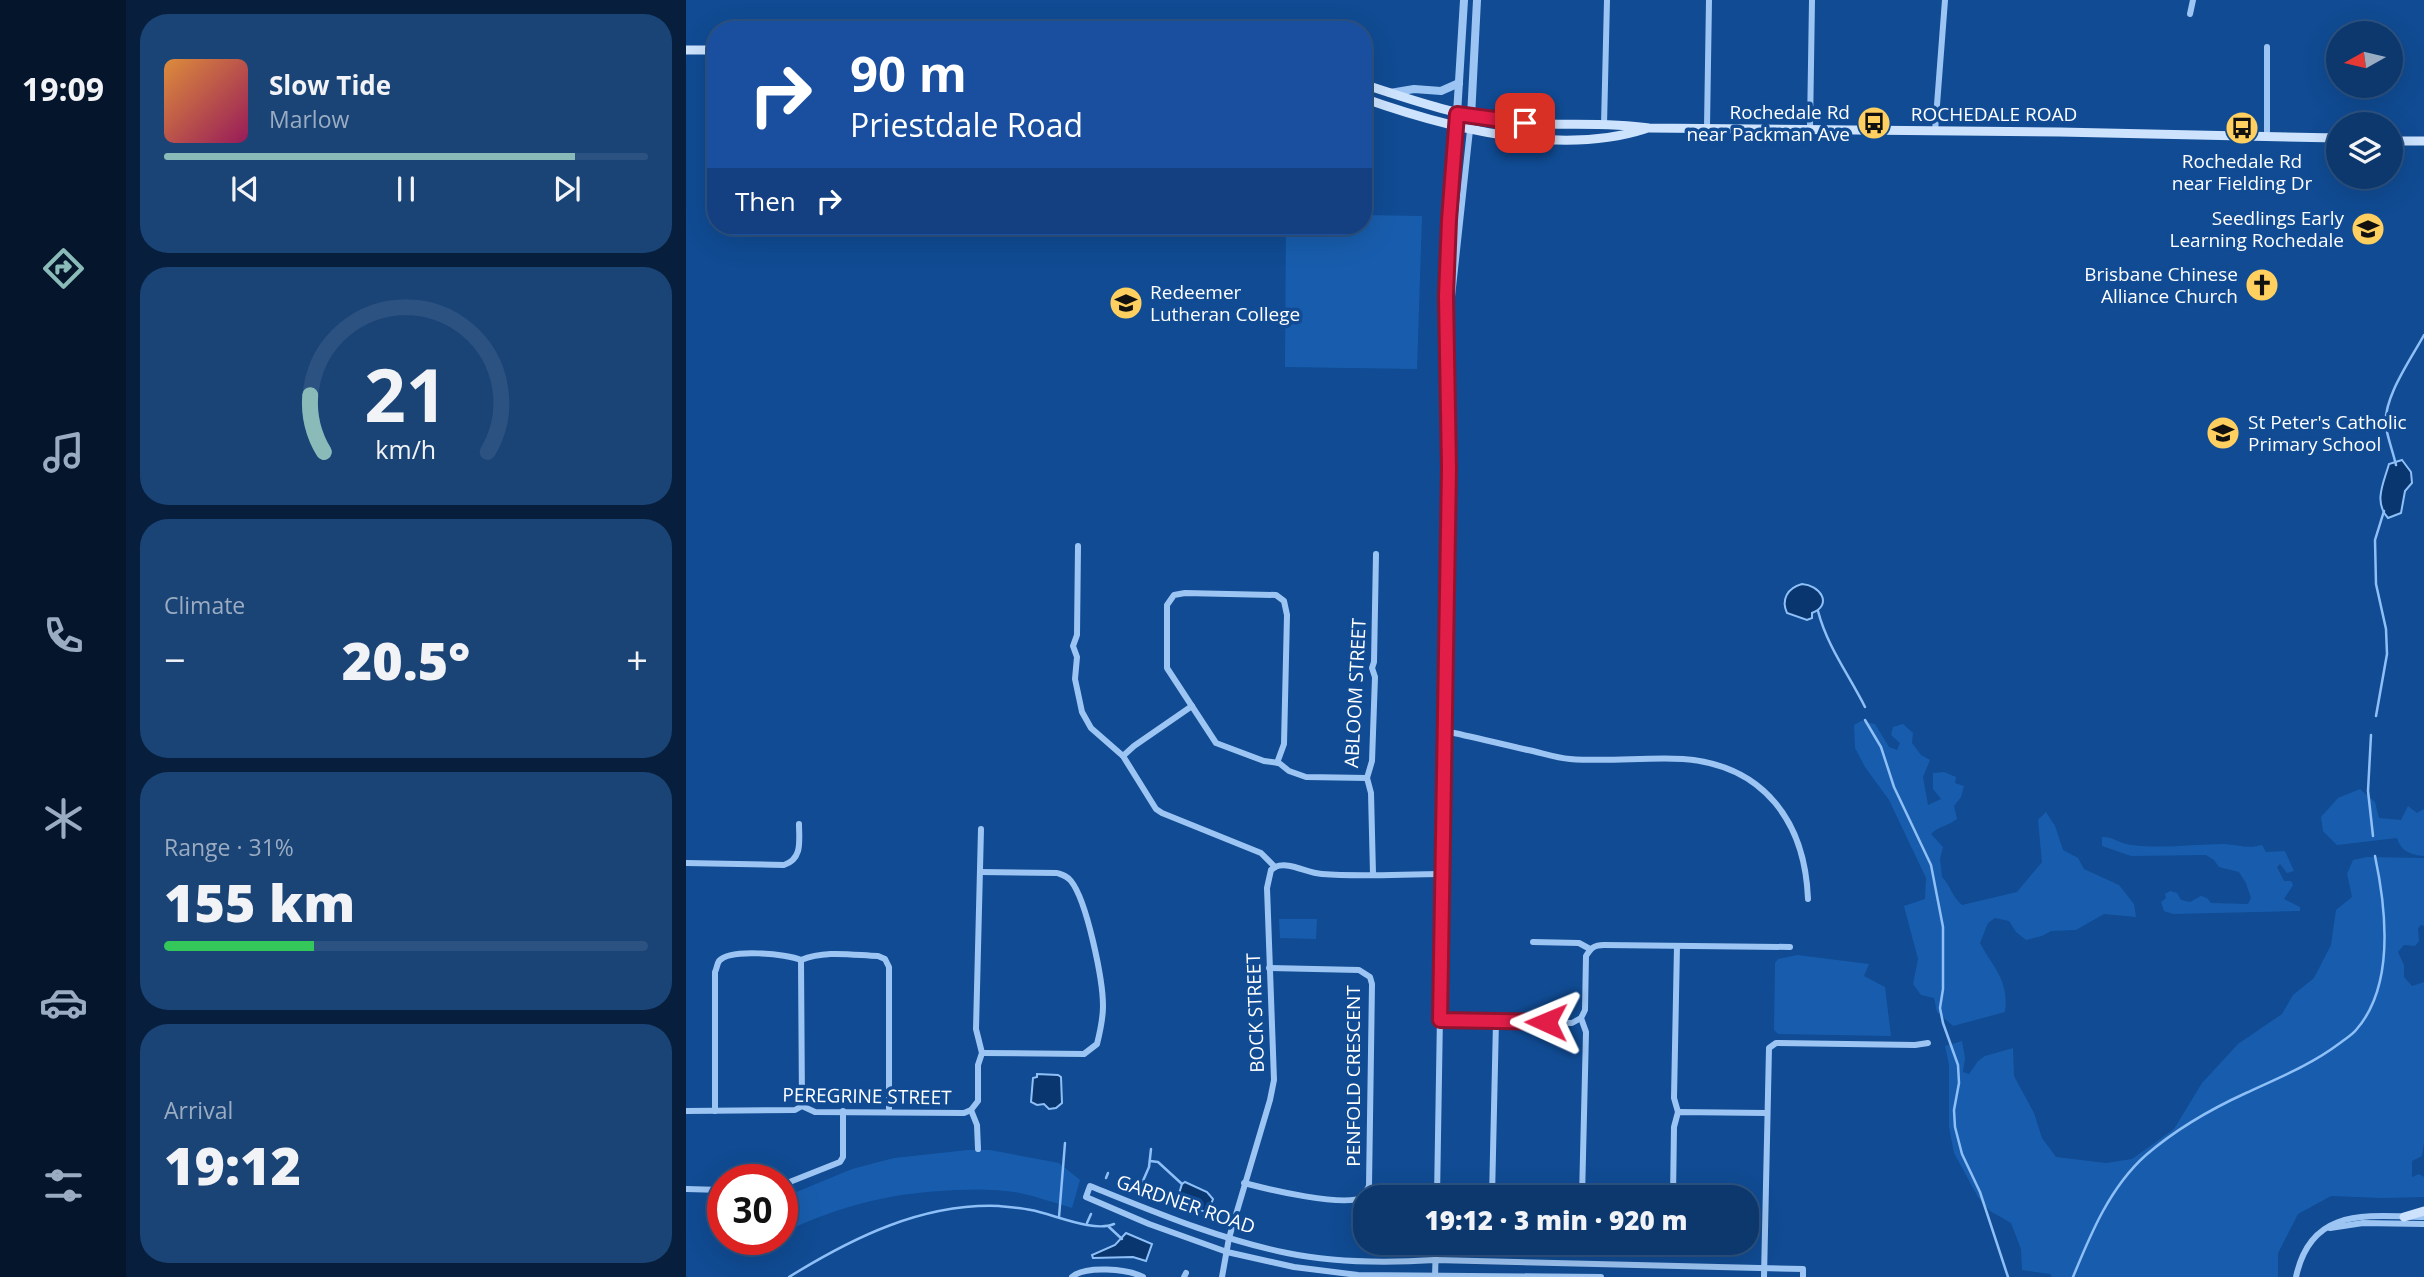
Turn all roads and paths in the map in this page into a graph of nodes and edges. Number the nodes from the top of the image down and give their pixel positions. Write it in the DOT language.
graph roads {
  1 [pos="1464,0"];
  2 [pos="1477,0"];
  3 [pos="1607,0"];
  4 [pos="1709,0"];
  5 [pos="1812,0"];
  6 [pos="1945,0"];
  7 [pos="2193,0"];
  8 [pos="2190,15"];
  9 [pos="2267,47"];
  10 [pos="686,50"];
  11 [pos="707,50"];
  12 [pos="1459,83"];
  13 [pos="1372,87"];
  14 [pos="1389,93"];
  15 [pos="1372,101"];
  16 [pos="1457,114"];
  17 [pos="1471,117"];
  18 [pos="1604,124"];
  19 [pos="1707,127"];
  20 [pos="1457,128"];
  21 [pos="1649,128"];
  22 [pos="1810,128"];
  23 [pos="1470,130"];
  24 [pos="1935,131"];
  25 [pos="2267,135"];
  26 [pos="2326,137"];
  27 [pos="2403,141"];
  28 [pos="2424,141"];
  29 [pos="1448,342"];
  30 [pos="1078,546"];
  31 [pos="1376,554"];
  32 [pos="1192,706"];
  33 [pos="1445,731"];
  34 [pos="1123,756"];
  35 [pos="1277,763"];
  36 [pos="1367,778"];
  37 [pos="799,824"];
  38 [pos="981,829"];
  39 [pos="686,863"];
  40 [pos="1275,867"];
  41 [pos="980,872"];
  42 [pos="1373,874"];
  43 [pos="1442,874"];
  44 [pos="1808,899"];
  45 [pos="1533,942"];
  46 [pos="1677,946"];
  47 [pos="1790,947"];
  48 [pos="1590,949"];
  49 [pos="801,960"];
  50 [pos="1269,968"];
  51 [pos="1581,1018"];
  52 [pos="1440,1020"];
  53 [pos="1496,1021"];
  54 [pos="1928,1042"];
  55 [pos="982,1053"];
  56 [pos="802,1106"];
  57 [pos="971,1110"];
  58 [pos="686,1111"];
  59 [pos="715,1111"];
  60 [pos="843,1111"];
  61 [pos="889,1111"];
  62 [pos="1678,1112"];
  63 [pos="1766,1113"];
  64 [pos="978,1149"];
  65 [pos="798,1179"];
  66 [pos="1244,1183"];
  67 [pos="1437,1185"];
  68 [pos="1492,1185"];
  69 [pos="1582,1185"];
  70 [pos="1673,1185"];
  71 [pos="686,1189"];
  72 [pos="707,1190"];
  73 [pos="2424,1210"];
  74 [pos="2404,1217"];
  75 [pos="2424,1217"];
  76 [pos="2424,1224"];
  77 [pos="2325,1230"];
  78 [pos="1229,1238"];
  79 [pos="1227,1252"];
  80 [pos="1435,1255"];
  81 [pos="1435,1261"];
  82 [pos="1764,1269"];
  83 [pos="1358,1276"];
  84 [pos="1435,1276"];
  85 [pos="1072,1277"];
  86 [pos="1143,1277"];
  87 [pos="1222,1277"];
  88 [pos="1601,1277"];
  89 [pos="1764,1277"];
  90 [pos="1802,1277"];
  91 [pos="2297,1277"];
  1 -- 12 [label="street"];
  2 -- 17 [label="street"];
  3 -- 18 [label="street"];
  4 -- 19 [label="street"];
  5 -- 22 [label="street"];
  6 -- 24 [label="street"];
  7 -- 8 [label="street"];
  9 -- 25 [label="street"];
  10 -- 11 [label="main road"];
  12 -- 14 [label="street"];
  12 -- 16 [label="street"];
  13 -- 14 [label="main road, ROCHEDALE ROAD"];
  14 -- 16 [label="main road, ROCHEDALE ROAD"];
  15 -- 20 [label="main road, ROCHEDALE ROAD"];
  16 -- 17 [label="main road, ROCHEDALE ROAD"];
  16 -- 20 [label="main road"];
  17 -- 18 [label="main road, ROCHEDALE ROAD"];
  17 -- 23 [label="main road"];
  18 -- 21 [label="main road, ROCHEDALE ROAD"];
  19 -- 21 [label="main road, ROCHEDALE ROAD"];
  19 -- 22 [label="main road, ROCHEDALE ROAD"];
  20 -- 23 [label="main road, ROCHEDALE ROAD"];
  20 -- 29 [label="street"];
  21 -- 23 [label="main road, ROCHEDALE ROAD"];
  22 -- 24 [label="main road, ROCHEDALE ROAD"];
  23 -- 29 [label="street"];
  24 -- 25 [label="main road, ROCHEDALE ROAD"];
  25 -- 26 [label="main road, ROCHEDALE ROAD"];
  27 -- 28 [label="main road"];
  29 -- 33 [label="street"];
  30 -- 34 [label="street"];
  31 -- 36 [label="street, ABLOOM STREET"];
  32 -- 34 [label="street"];
  32 -- 35 [label="street"];
  32 -- 35 [label="street"];
  33 -- 43 [label="street"];
  33 -- 44 [label="street"];
  34 -- 40 [label="street"];
  35 -- 36 [label="street"];
  36 -- 42 [label="street, ABLOOM STREET"];
  37 -- 39 [label="street"];
  38 -- 41 [label="street, PEREGRINE STREET"];
  40 -- 42 [label="street"];
  40 -- 50 [label="street, BOCK STREET"];
  41 -- 55 [label="street, PEREGRINE STREET"];
  41 -- 55 [label="street"];
  42 -- 43 [label="street"];
  43 -- 52 [label="street"];
  45 -- 48 [label="street"];
  46 -- 47 [label="street"];
  46 -- 48 [label="street"];
  46 -- 62 [label="street"];
  48 -- 51 [label="street"];
  49 -- 56 [label="street"];
  49 -- 59 [label="street"];
  49 -- 61 [label="street"];
  50 -- 66 [label="street, BOCK STREET"];
  50 -- 66 [label="street, PENFOLD CRESCENT"];
  51 -- 53 [label="street"];
  51 -- 69 [label="street"];
  52 -- 53 [label="street"];
  52 -- 67 [label="street"];
  53 -- 68 [label="street"];
  54 -- 63 [label="street"];
  55 -- 57 [label="street, PEREGRINE STREET"];
  56 -- 59 [label="street, PEREGRINE STREET"];
  56 -- 60 [label="street, PEREGRINE STREET"];
  57 -- 61 [label="street, PEREGRINE STREET"];
  57 -- 64 [label="street"];
  58 -- 59 [label="street, PEREGRINE STREET"];
  60 -- 61 [label="street, PEREGRINE STREET"];
  60 -- 65 [label="street"];
  62 -- 63 [label="street"];
  62 -- 70 [label="street"];
  63 -- 82 [label="street"];
  66 -- 78 [label="street, BOCK STREET"];
  71 -- 72 [label="street"];
  73 -- 74 [label="main road"];
  74 -- 75 [label="street"];
  74 -- 77 [label="street"];
  76 -- 77 [label="street"];
  77 -- 91 [label="street"];
  78 -- 79 [label="street, BOCK STREET"];
  78 -- 79 [label="street, GARDNER ROAD"];
  78 -- 81 [label="street, GARDNER ROAD"];
  79 -- 83 [label="street, GARDNER ROAD"];
  79 -- 87 [label="street, BOCK STREET"];
  80 -- 81 [label="street"];
  81 -- 82 [label="street, GARDNER ROAD"];
  81 -- 84 [label="street"];
  82 -- 89 [label="street"];
  82 -- 90 [label="street, GARDNER ROAD"];
  83 -- 84 [label="street, GARDNER ROAD"];
  84 -- 88 [label="street, GARDNER ROAD"];
  85 -- 86 [label="street"];
}
